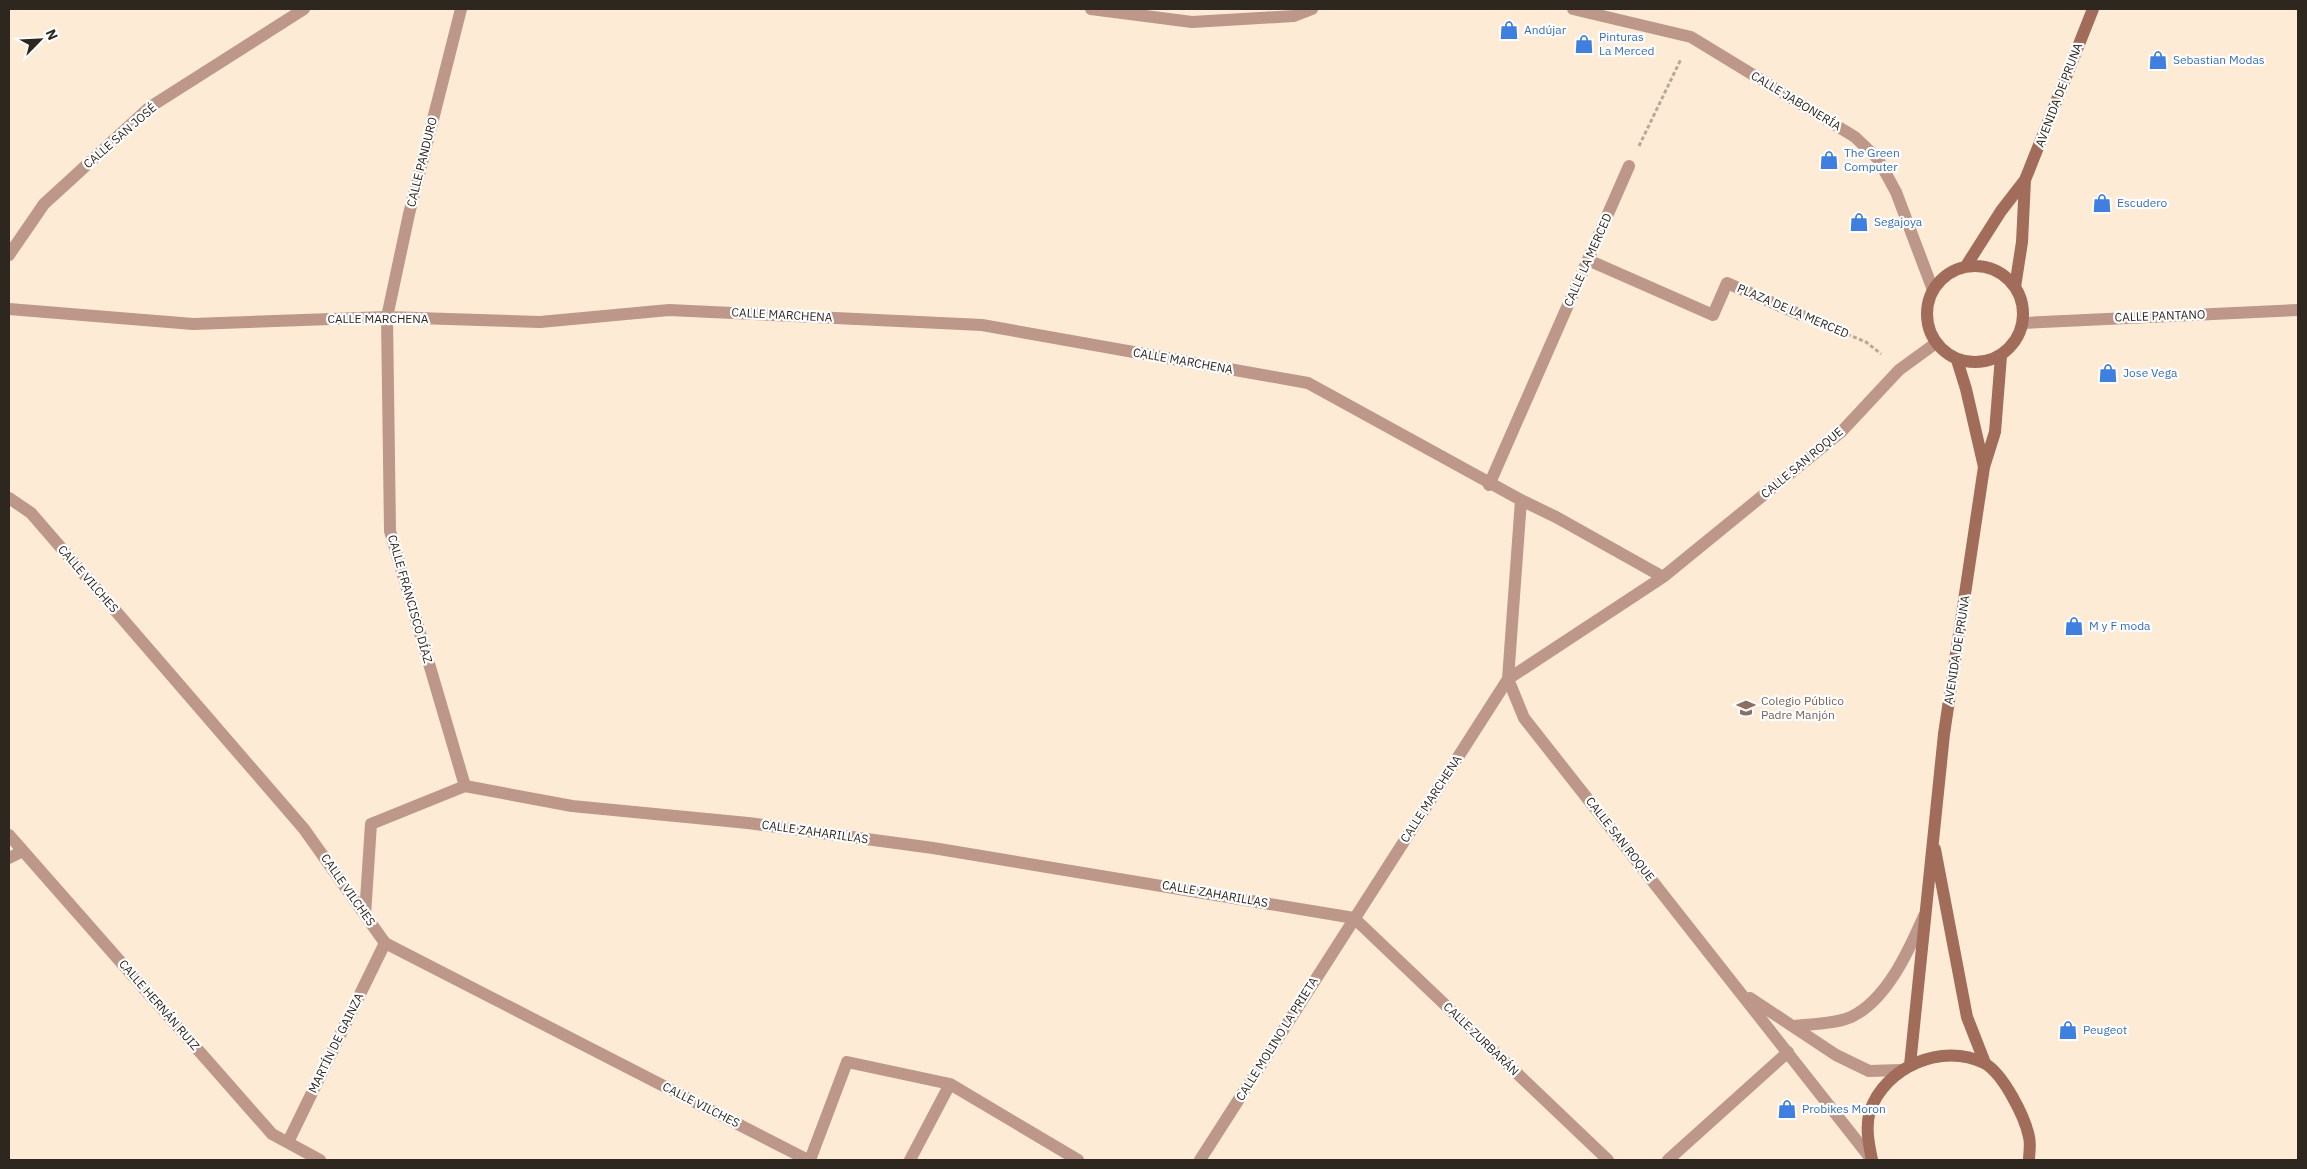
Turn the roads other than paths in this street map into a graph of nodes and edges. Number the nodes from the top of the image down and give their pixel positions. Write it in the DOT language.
graph roads {
  1 [pos="304,9"];
  2 [pos="461,9"];
  3 [pos="1091,9"];
  4 [pos="1312,9"];
  5 [pos="1573,9"];
  6 [pos="2093,9"];
  7 [pos="1629,166"];
  8 [pos="2025,180"];
  9 [pos="9,255"];
  10 [pos="1588,260"];
  11 [pos="1966,266"];
  12 [pos="2015,287"];
  13 [pos="1932,290"];
  14 [pos="9,309"];
  15 [pos="2298,310"];
  16 [pos="1802,315"];
  17 [pos="387,317"];
  18 [pos="2023,323"];
  19 [pos="1936,343"];
  20 [pos="2000,356"];
  21 [pos="1957,360"];
  22 [pos="1984,467"];
  23 [pos="1489,485"];
  24 [pos="9,498"];
  25 [pos="1521,500"];
  26 [pos="1663,578"];
  27 [pos="1508,679"];
  28 [pos="465,786"];
  29 [pos="1932,833"];
  30 [pos="9,835"];
  31 [pos="23,851"];
  32 [pos="9,858"];
  33 [pos="1926,912"];
  34 [pos="365,915"];
  35 [pos="1354,918"];
  36 [pos="385,943"];
  37 [pos="1743,994"];
  38 [pos="1794,1026"];
  39 [pos="1788,1052"];
  40 [pos="1985,1063"];
  41 [pos="1906,1067"];
  42 [pos="950,1084"];
  43 [pos="288,1142"];
  44 [pos="320,1160"];
  45 [pos="809,1160"];
  46 [pos="910,1160"];
  47 [pos="1078,1160"];
  48 [pos="1200,1160"];
  49 [pos="1608,1160"];
  50 [pos="1668,1160"];
  51 [pos="1872,1160"];
  52 [pos="2029,1160"];
  1 -- 9 [label="street, CALLE SAN JOSÉ"];
  2 -- 17 [label="street, CALLE PANDURO"];
  3 -- 4 [label="street"];
  5 -- 13 [label="street, CALLE JABONERÍA"];
  6 -- 8 [label="main road, AVENIDA DE PRUNA"];
  7 -- 10 [label="street, CALLE LA MERCED"];
  8 -- 11 [label="main road, AVENIDA DE PRUNA"];
  8 -- 12 [label="main road, AVENIDA DE PRUNA"];
  10 -- 16 [label="street, PLAZA DE LA MERCED"];
  10 -- 23 [label="street, CALLE LA MERCED"];
  11 -- 12 [label="main road"];
  11 -- 13 [label="main road"];
  12 -- 18 [label="main road"];
  13 -- 19 [label="main road"];
  14 -- 17 [label="street, CALLE MARCHENA"];
  15 -- 18 [label="street, CALLE PANTANO"];
  17 -- 23 [label="street, CALLE MARCHENA"];
  17 -- 28 [label="street, CALLE FRANCISCO DÍAZ"];
  18 -- 20 [label="main road"];
  19 -- 21 [label="main road"];
  19 -- 26 [label="street, CALLE SAN ROQUE"];
  20 -- 21 [label="main road"];
  20 -- 22 [label="main road, AVENIDA DE PRUNA"];
  21 -- 22 [label="main road, AVENIDA DE PRUNA"];
  22 -- 29 [label="main road, AVENIDA DE PRUNA"];
  23 -- 25 [label="street, CALLE MARCHENA"];
  24 -- 34 [label="street, CALLE VILCHES"];
  25 -- 26 [label="street, CALLE MARCHENA"];
  25 -- 27 [label="street"];
  26 -- 27 [label="street, CALLE SAN ROQUE"];
  27 -- 35 [label="street, CALLE MARCHENA"];
  27 -- 37 [label="street, CALLE SAN ROQUE"];
  28 -- 34 [label="street"];
  28 -- 35 [label="street, CALLE ZAHARILLAS"];
  29 -- 33 [label="main road, AVENIDA DE PRUNA"];
  29 -- 40 [label="main road, AVENIDA DE PRUNA"];
  30 -- 31 [label="street, CALLE HERNÁN RUIZ"];
  31 -- 32 [label="street"];
  31 -- 43 [label="street, CALLE HERNÁN RUIZ"];
  33 -- 38 [label="street"];
  33 -- 41 [label="main road, AVENIDA DE PRUNA"];
  34 -- 36 [label="street, CALLE VILCHES"];
  35 -- 48 [label="street, CALLE MOLINO LA PRIETA"];
  35 -- 49 [label="street, CALLE ZURBARÁN"];
  36 -- 43 [label="street, MARTÍN DE GAINZA"];
  36 -- 45 [label="street, CALLE VILCHES"];
  37 -- 38 [label="street, CALLE SAN ROQUE"];
  37 -- 39 [label="street, CALLE SAN ROQUE"];
  38 -- 41 [label="street, CALLE SAN ROQUE"];
  39 -- 50 [label="street"];
  39 -- 51 [label="street, CALLE SAN ROQUE"];
  40 -- 41 [label="main road"];
  40 -- 52 [label="main road"];
  41 -- 51 [label="main road"];
  42 -- 45 [label="street"];
  42 -- 46 [label="street"];
  42 -- 47 [label="street"];
  43 -- 44 [label="street, CALLE HERNÁN RUIZ"];
}
